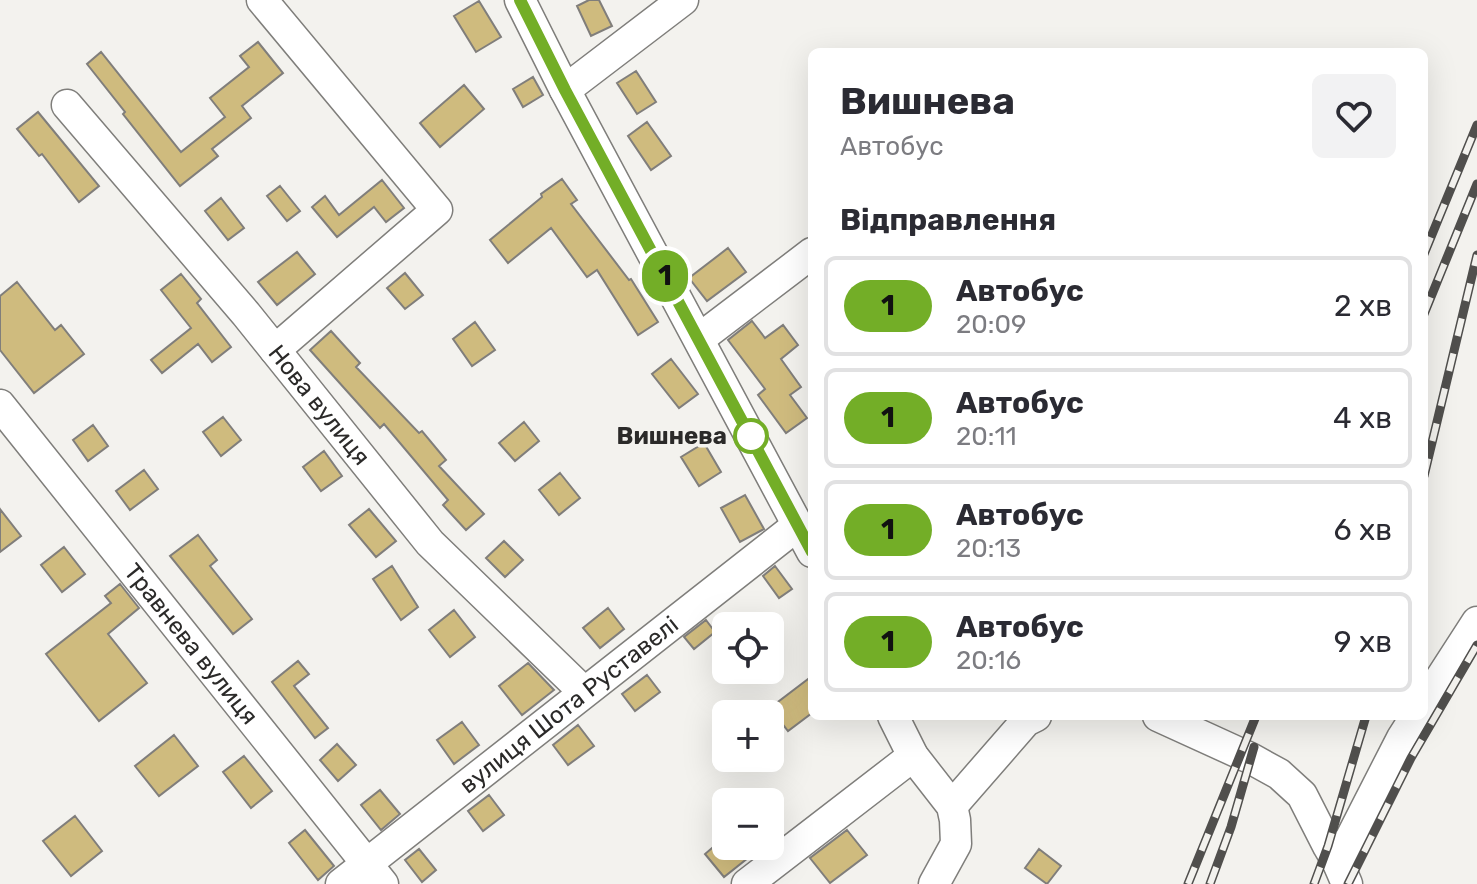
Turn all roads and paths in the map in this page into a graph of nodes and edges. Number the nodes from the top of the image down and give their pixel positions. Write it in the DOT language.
graph roads {
  1 [pos="262,0"];
  2 [pos="520,0"];
  3 [pos="683,0"];
  4 [pos="565,90"];
  5 [pos="67,105"];
  6 [pos="808,256"];
  7 [pos="699,339"];
  8 [pos="275,350"];
  9 [pos="0,405"];
  10 [pos="798,525"];
  11 [pos="808,544"];
  12 [pos="1477,622"];
  13 [pos="584,692"];
  14 [pos="1428,698"];
  15 [pos="895,720"];
  16 [pos="1028,720"];
  17 [pos="1167,720"];
  18 [pos="1413,720"];
  19 [pos="913,756"];
  20 [pos="952,806"];
  21 [pos="1343,873"];
  22 [pos="375,874"];
  23 [pos="341,884"];
  24 [pos="747,884"];
  25 [pos="934,884"];
  1 -- 8 [label="street"];
  2 -- 4 [label="street"];
  3 -- 4 [label="street"];
  4 -- 7 [label="street"];
  5 -- 8 [label="street, Нова вулиця"];
  6 -- 7 [label="street"];
  7 -- 10 [label="street"];
  8 -- 13 [label="street, Нова вулиця"];
  9 -- 22 [label="street, Травнева вулиця"];
  10 -- 11 [label="street"];
  10 -- 13 [label="street, вулиця Шота Руставелі"];
  12 -- 14 [label="street"];
  13 -- 22 [label="street, вулиця Шота Руставелі"];
  15 -- 19 [label="street"];
  16 -- 20 [label="street"];
  17 -- 21 [label="street"];
  18 -- 21 [label="street"];
  19 -- 20 [label="street"];
  19 -- 24 [label="street"];
  20 -- 25 [label="street"];
  22 -- 23 [label="street, вулиця Шота Руставелі"];
}
